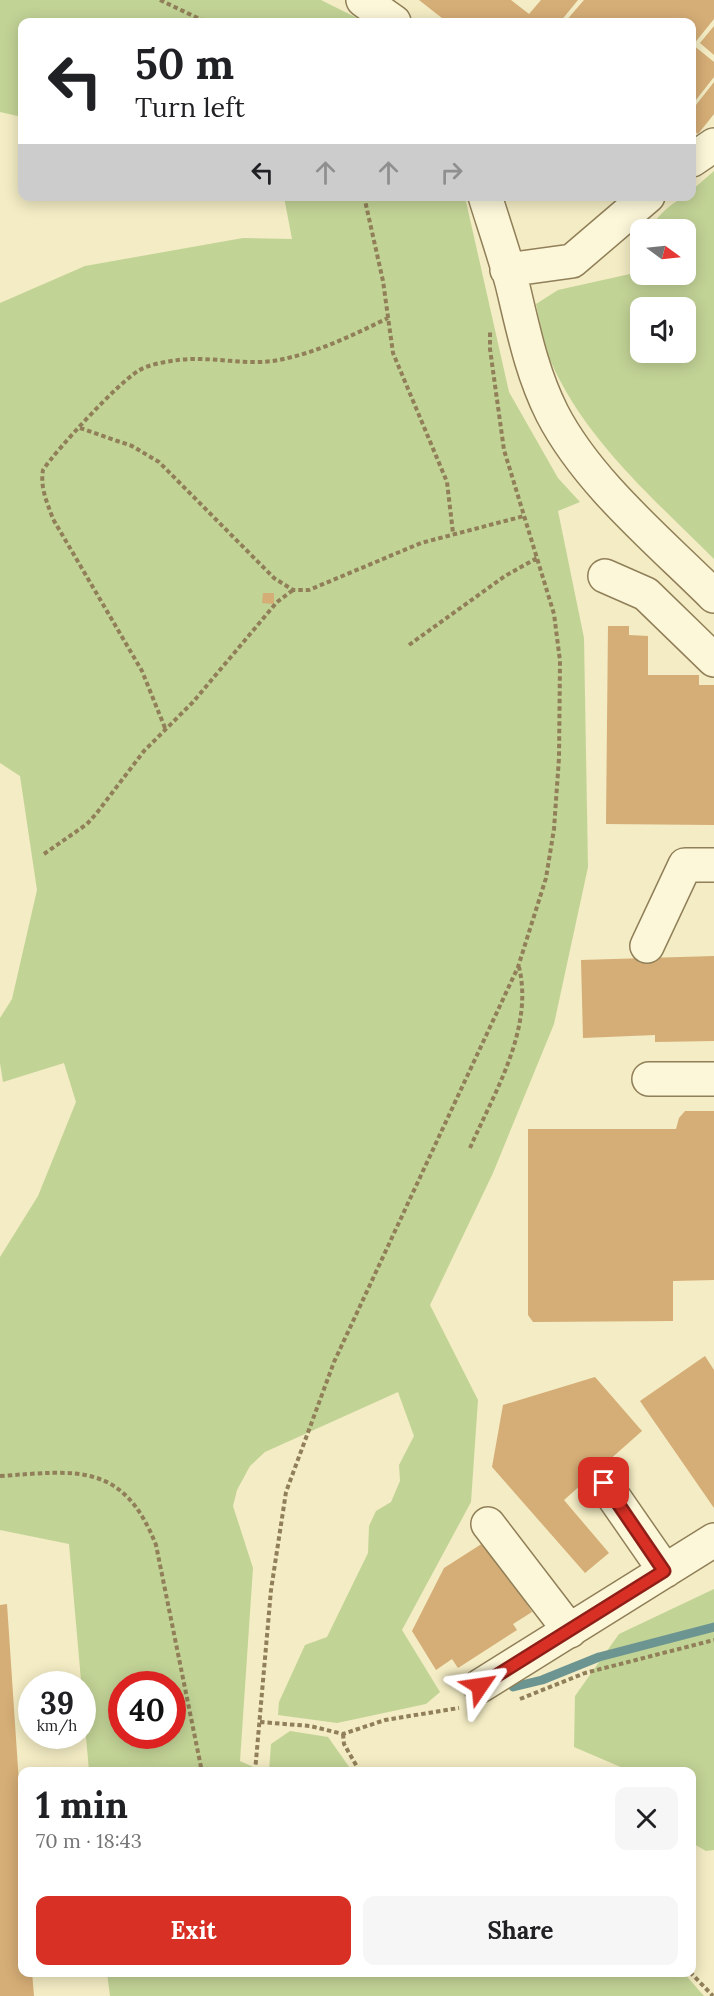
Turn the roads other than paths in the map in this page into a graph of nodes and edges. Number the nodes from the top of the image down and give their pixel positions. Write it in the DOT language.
graph roads {
  1 [pos="363,0"];
  2 [pos="388,18"];
  3 [pos="714,145"];
  4 [pos="696,157"];
  5 [pos="486,201"];
  6 [pos="642,201"];
  7 [pos="509,276"];
  8 [pos="605,576"];
  9 [pos="711,594"];
  10 [pos="681,625"];
  11 [pos="714,660"];
  12 [pos="714,865"];
  13 [pos="647,946"];
  14 [pos="649,1079"];
  15 [pos="714,1079"];
  16 [pos="604,1483"];
  17 [pos="488,1524"];
  18 [pos="714,1540"];
  19 [pos="664,1571"];
  20 [pos="570,1631"];
  21 [pos="480,1686"];
  1 -- 2 [label="street"];
  3 -- 4 [label="street"];
  5 -- 7 [label="street"];
  6 -- 7 [label="street"];
  7 -- 9 [label="street"];
  8 -- 10 [label="street"];
  9 -- 10 [label="street"];
  10 -- 11 [label="street"];
  12 -- 13 [label="street"];
  14 -- 15 [label="street"];
  16 -- 19 [label="street"];
  17 -- 20 [label="street"];
  18 -- 19 [label="street"];
  19 -- 20 [label="street"];
  20 -- 21 [label="street"];
}
